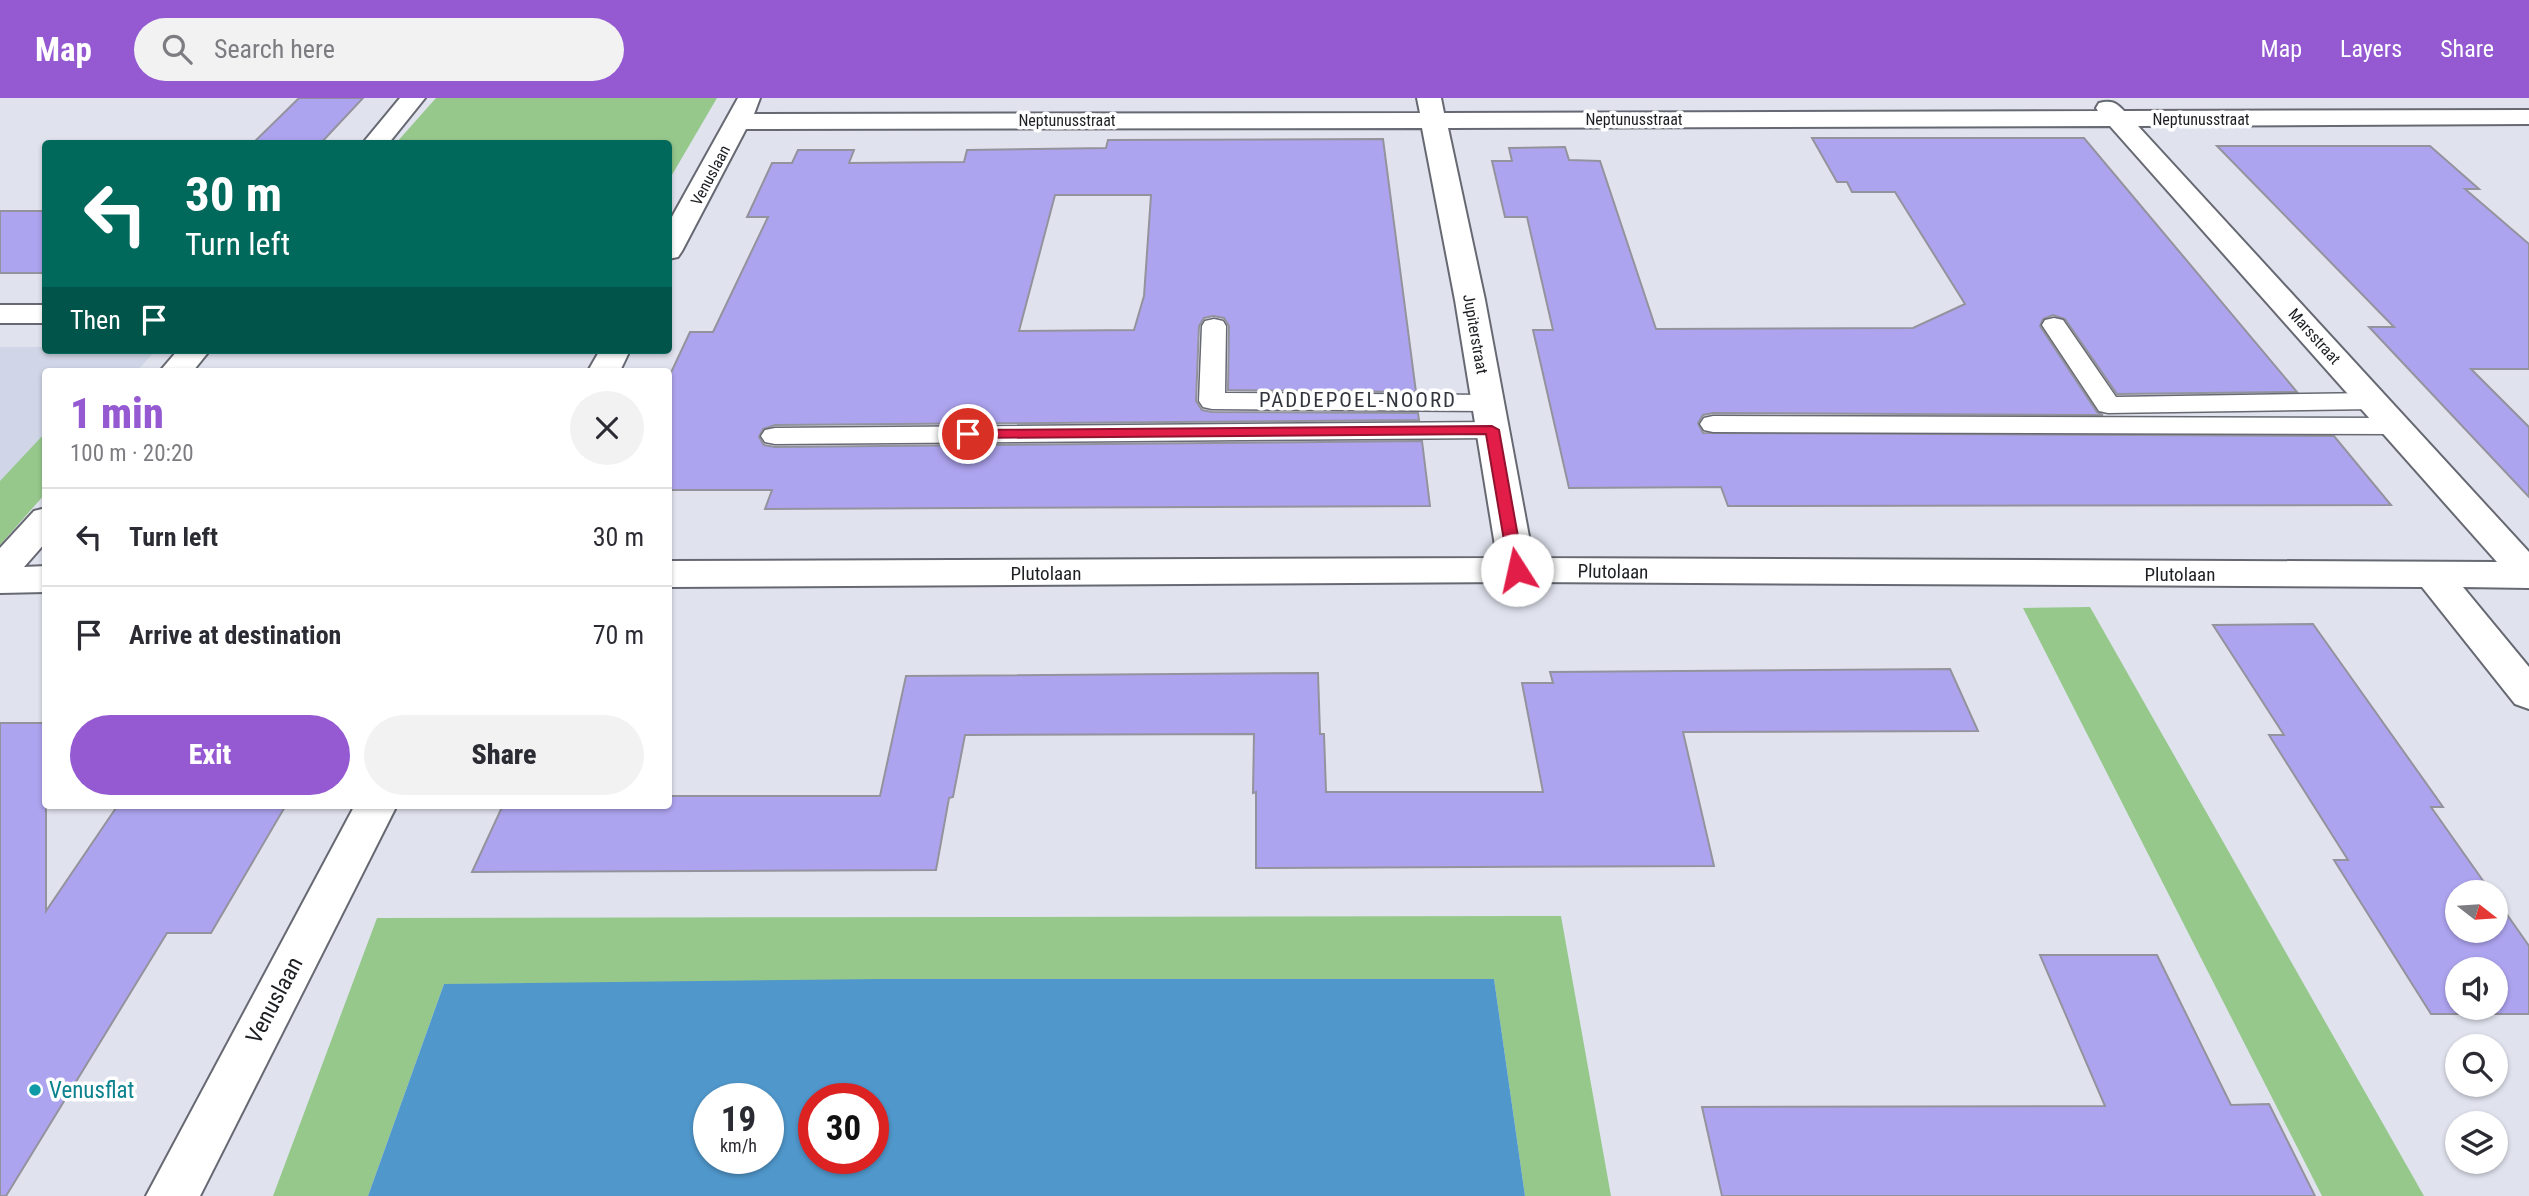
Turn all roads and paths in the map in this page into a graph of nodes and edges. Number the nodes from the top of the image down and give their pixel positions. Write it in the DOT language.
graph roads {
  1 [pos="414,98"];
  2 [pos="1430,108"];
  3 [pos="2109,108"];
  4 [pos="744,110"];
  5 [pos="2529,117"];
  6 [pos="377,140"];
  7 [pos="672,244"];
  8 [pos="0,314"];
  9 [pos="42,314"];
  10 [pos="2054,325"];
  11 [pos="1214,326"];
  12 [pos="191,354"];
  13 [pos="179,368"];
  14 [pos="2374,401"];
  15 [pos="1490,416"];
  16 [pos="1713,424"];
  17 [pos="2396,426"];
  18 [pos="775,436"];
  19 [pos="42,524"];
  20 [pos="1517,570"];
  21 [pos="0,571"];
  22 [pos="672,574"];
  23 [pos="2432,574"];
  24 [pos="2529,575"];
  25 [pos="42,579"];
  26 [pos="0,580"];
  27 [pos="2529,694"];
  28 [pos="374,809"];
  29 [pos="172,1196"];
  1 -- 6 [label="street"];
  2 -- 3 [label="street, Neptunusstraat"];
  2 -- 4 [label="street, Neptunusstraat"];
  2 -- 15 [label="street, Jupiterstraat"];
  3 -- 5 [label="street, Neptunusstraat"];
  3 -- 14 [label="street, Marsstraat"];
  4 -- 7 [label="street, Venuslaan"];
  8 -- 9 [label="street"];
  10 -- 14 [label="lane"];
  11 -- 15 [label="lane"];
  12 -- 13 [label="street"];
  14 -- 17 [label="street, Marsstraat"];
  15 -- 18 [label="lane"];
  15 -- 20 [label="street, Jupiterstraat"];
  16 -- 17 [label="lane"];
  17 -- 24 [label="street, Marsstraat"];
  19 -- 21 [label="street"];
  20 -- 22 [label="street, Plutolaan"];
  20 -- 23 [label="street, Plutolaan"];
  23 -- 24 [label="street, Plutolaan"];
  23 -- 27 [label="street"];
  25 -- 26 [label="street"];
  28 -- 29 [label="street, Venuslaan"];
}
